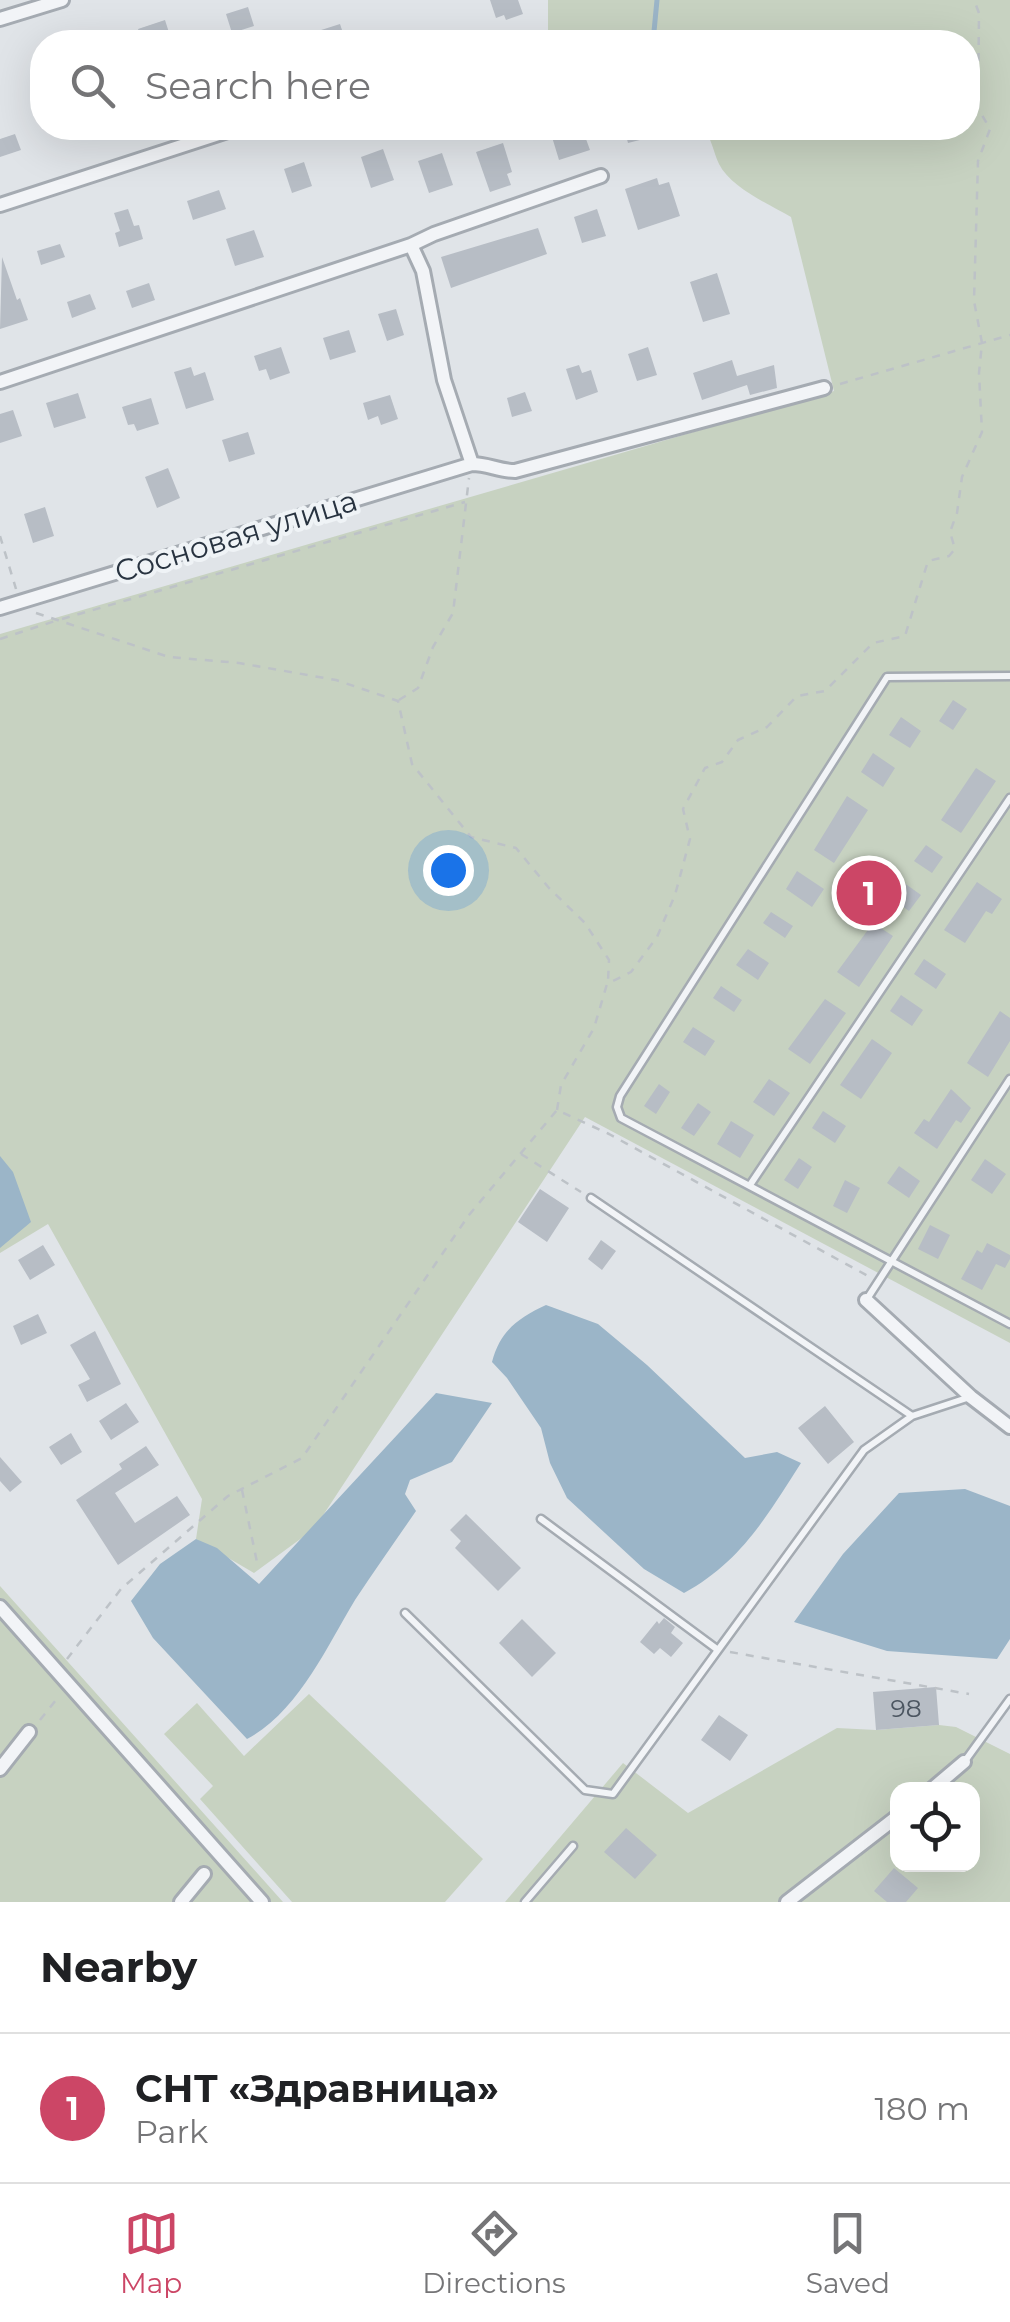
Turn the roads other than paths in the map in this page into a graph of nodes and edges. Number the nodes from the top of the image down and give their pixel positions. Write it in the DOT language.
graph roads {
  1 [pos="62,0"];
  2 [pos="0,19"];
  3 [pos="199,140"];
  4 [pos="601,176"];
  5 [pos="0,205"];
  6 [pos="411,245"];
  7 [pos="0,382"];
  8 [pos="824,388"];
  9 [pos="472,464"];
  10 [pos="0,608"];
  11 [pos="1010,676"];
  12 [pos="1010,798"];
  13 [pos="1010,1079"];
  14 [pos="750,1185"];
  15 [pos="591,1198"];
  16 [pos="890,1261"];
  17 [pos="866,1300"];
  18 [pos="1010,1324"];
  19 [pos="971,1397"];
  20 [pos="912,1416"];
  21 [pos="1010,1427"];
  22 [pos="541,1519"];
  23 [pos="0,1607"];
  24 [pos="405,1613"];
  25 [pos="718,1650"];
  26 [pos="1010,1698"];
  27 [pos="29,1732"];
  28 [pos="964,1762"];
  29 [pos="0,1769"];
  30 [pos="940,1782"];
  31 [pos="890,1822"];
  32 [pos="574,1846"];
  33 [pos="204,1874"];
  34 [pos="181,1902"];
  35 [pos="262,1902"];
  36 [pos="525,1902"];
  37 [pos="787,1902"];
  1 -- 2 [label="street"];
  3 -- 5 [label="street"];
  4 -- 6 [label="street"];
  6 -- 7 [label="street"];
  6 -- 9 [label="street"];
  8 -- 9 [label="street"];
  9 -- 10 [label="street, Сосновая улица"];
  11 -- 14 [label="lane"];
  12 -- 14 [label="lane"];
  13 -- 16 [label="lane"];
  14 -- 16 [label="lane"];
  15 -- 20 [label="lane"];
  16 -- 17 [label="lane"];
  16 -- 18 [label="lane"];
  17 -- 19 [label="street"];
  19 -- 20 [label="lane"];
  19 -- 21 [label="street"];
  20 -- 25 [label="lane"];
  22 -- 25 [label="lane"];
  23 -- 35 [label="street"];
  24 -- 25 [label="lane"];
  26 -- 28 [label="lane"];
  27 -- 29 [label="street"];
  28 -- 30 [label="street"];
  31 -- 37 [label="street"];
  32 -- 36 [label="lane"];
  33 -- 34 [label="street"];
}
